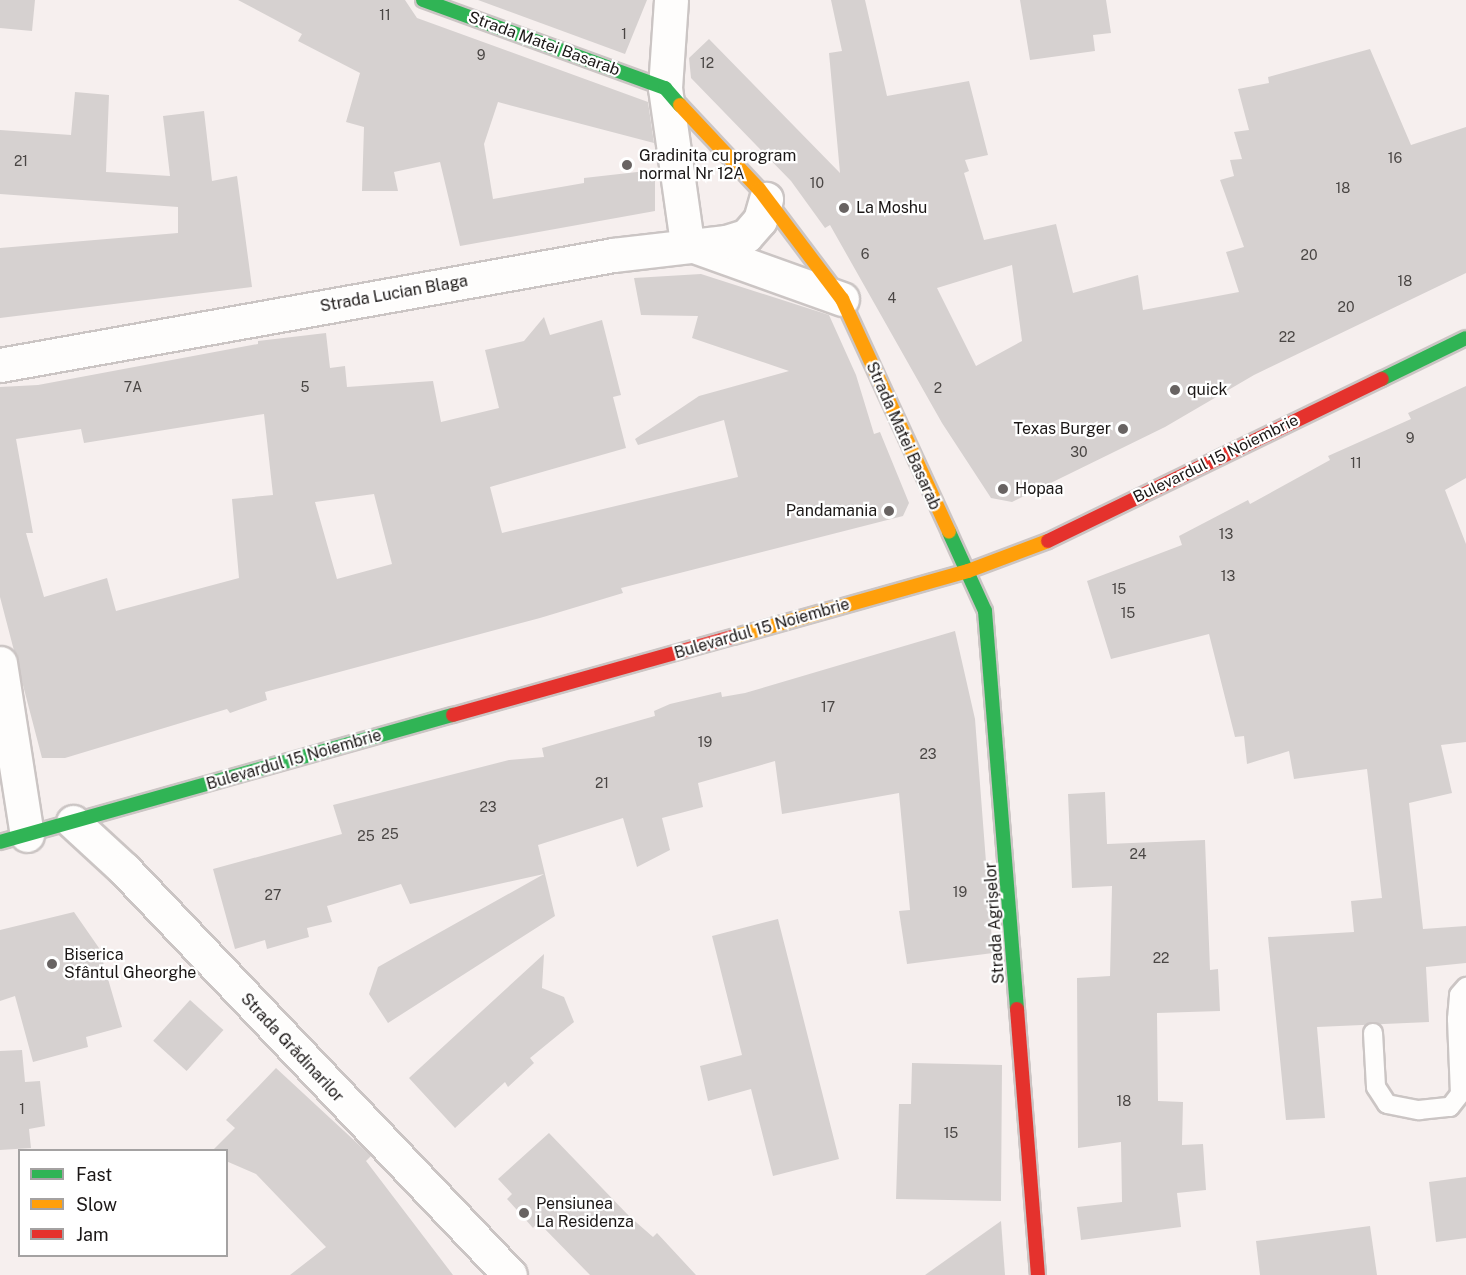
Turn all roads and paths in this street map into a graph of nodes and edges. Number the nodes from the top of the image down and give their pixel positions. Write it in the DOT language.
graph roads {
  1 [pos="423,0"];
  2 [pos="671,0"];
  3 [pos="666,88"];
  4 [pos="766,199"];
  5 [pos="687,243"];
  6 [pos="842,299"];
  7 [pos="1466,338"];
  8 [pos="0,365"];
  9 [pos="968,571"];
  10 [pos="1,678"];
  11 [pos="74,822"];
  12 [pos="13,838"];
  13 [pos="1466,987"];
  14 [pos="1373,1033"];
  15 [pos="510,1275"];
  16 [pos="1038,1275"];
  1 -- 3 [label="street, Strada Matei Basarab"];
  2 -- 3 [label="street"];
  3 -- 4 [label="street, Strada Matei Basarab"];
  3 -- 5 [label="street"];
  4 -- 5 [label="street, Strada Lucian Blaga"];
  4 -- 6 [label="street, Strada Matei Basarab"];
  5 -- 6 [label="street"];
  5 -- 8 [label="street, Strada Lucian Blaga"];
  6 -- 9 [label="street, Strada Matei Basarab"];
  7 -- 9 [label="street, Bulevardul 15 Noiembrie"];
  9 -- 11 [label="street, Bulevardul 15 Noiembrie"];
  9 -- 16 [label="street, Strada Agrișelor"];
  10 -- 12 [label="street, Bulevardul 15 Noiembrie"];
  11 -- 12 [label="street, Bulevardul 15 Noiembrie"];
  11 -- 15 [label="street, Strada Grădinarilor"];
  13 -- 14 [label="lane"];
}
